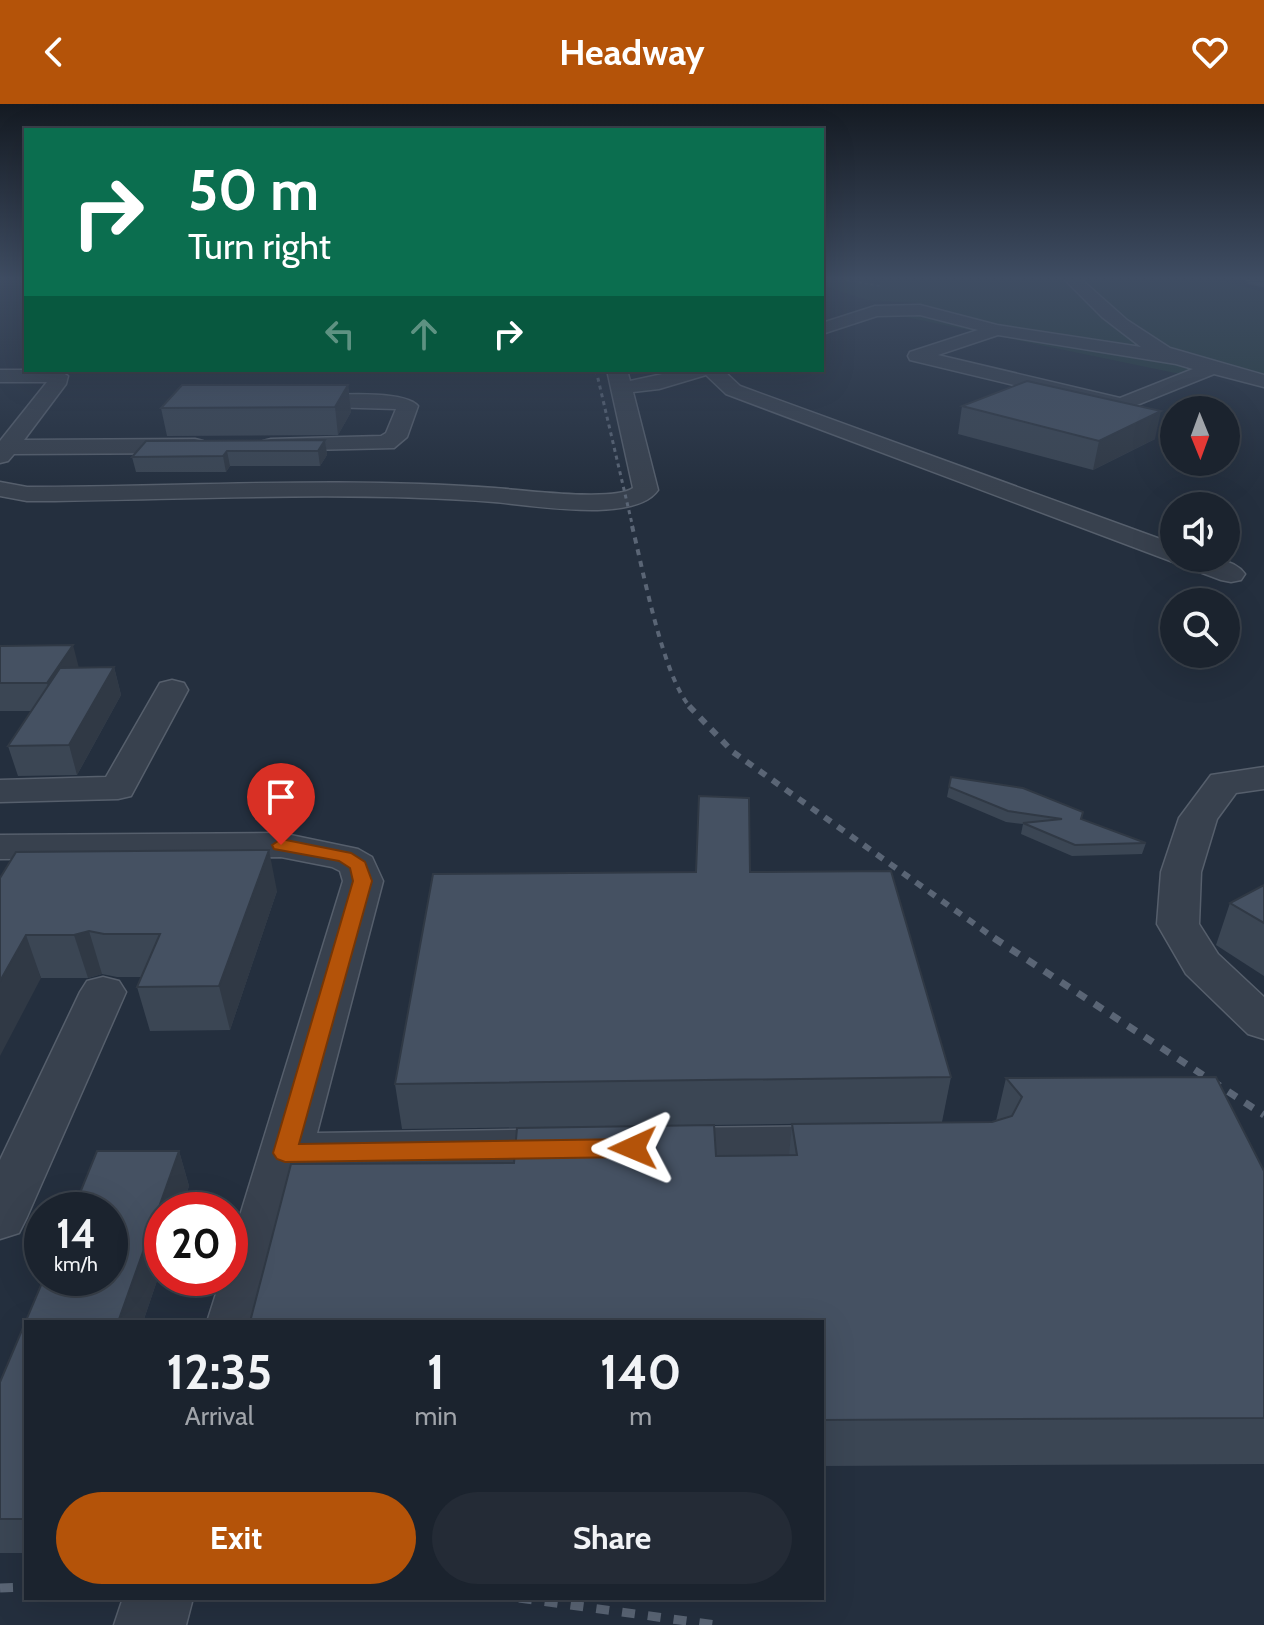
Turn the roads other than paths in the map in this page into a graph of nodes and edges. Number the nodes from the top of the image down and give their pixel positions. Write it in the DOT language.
graph roads {
  1 [pos="936,350"];
  2 [pos="1125,350"];
  3 [pos="1163,350"];
  4 [pos="1176,358"];
  5 [pos="1212,368"];
  6 [pos="695,372"];
  7 [pos="714,372"];
  8 [pos="65,373"];
  9 [pos="10,376"];
  10 [pos="619,379"];
  11 [pos="1264,381"];
  12 [pos="275,403"];
  13 [pos="1122,405"];
  14 [pos="1092,418"];
  15 [pos="215,446"];
  16 [pos="246,446"];
  17 [pos="4,452"];
  18 [pos="0,489"];
  19 [pos="1160,548"];
  20 [pos="1226,572"];
  21 [pos="1231,574"];
  22 [pos="172,690"];
  23 [pos="1264,778"];
  24 [pos="0,791"];
  25 [pos="0,847"];
  26 [pos="103,992"];
  27 [pos="1264,1023"];
  28 [pos="887,1145"];
  29 [pos="285,1153"];
  30 [pos="0,1217"];
  31 [pos="238,1320"];
  32 [pos="157,1600"];
  33 [pos="150,1625"];
  1 -- 13 [label="street"];
  2 -- 4 [label="street"];
  3 -- 4 [label="street"];
  4 -- 5 [label="street"];
  5 -- 11 [label="street"];
  5 -- 13 [label="street"];
  6 -- 10 [label="street"];
  7 -- 19 [label="street"];
  8 -- 9 [label="street"];
  8 -- 17 [label="street"];
  10 -- 18 [label="street"];
  12 -- 16 [label="street"];
  13 -- 14 [label="street"];
  15 -- 17 [label="street"];
  20 -- 21 [label="street"];
  22 -- 24 [label="street"];
  23 -- 27 [label="street"];
  25 -- 29 [label="street"];
  26 -- 30 [label="street"];
  28 -- 29 [label="street"];
  29 -- 31 [label="street"];
  32 -- 33 [label="street"];
}
